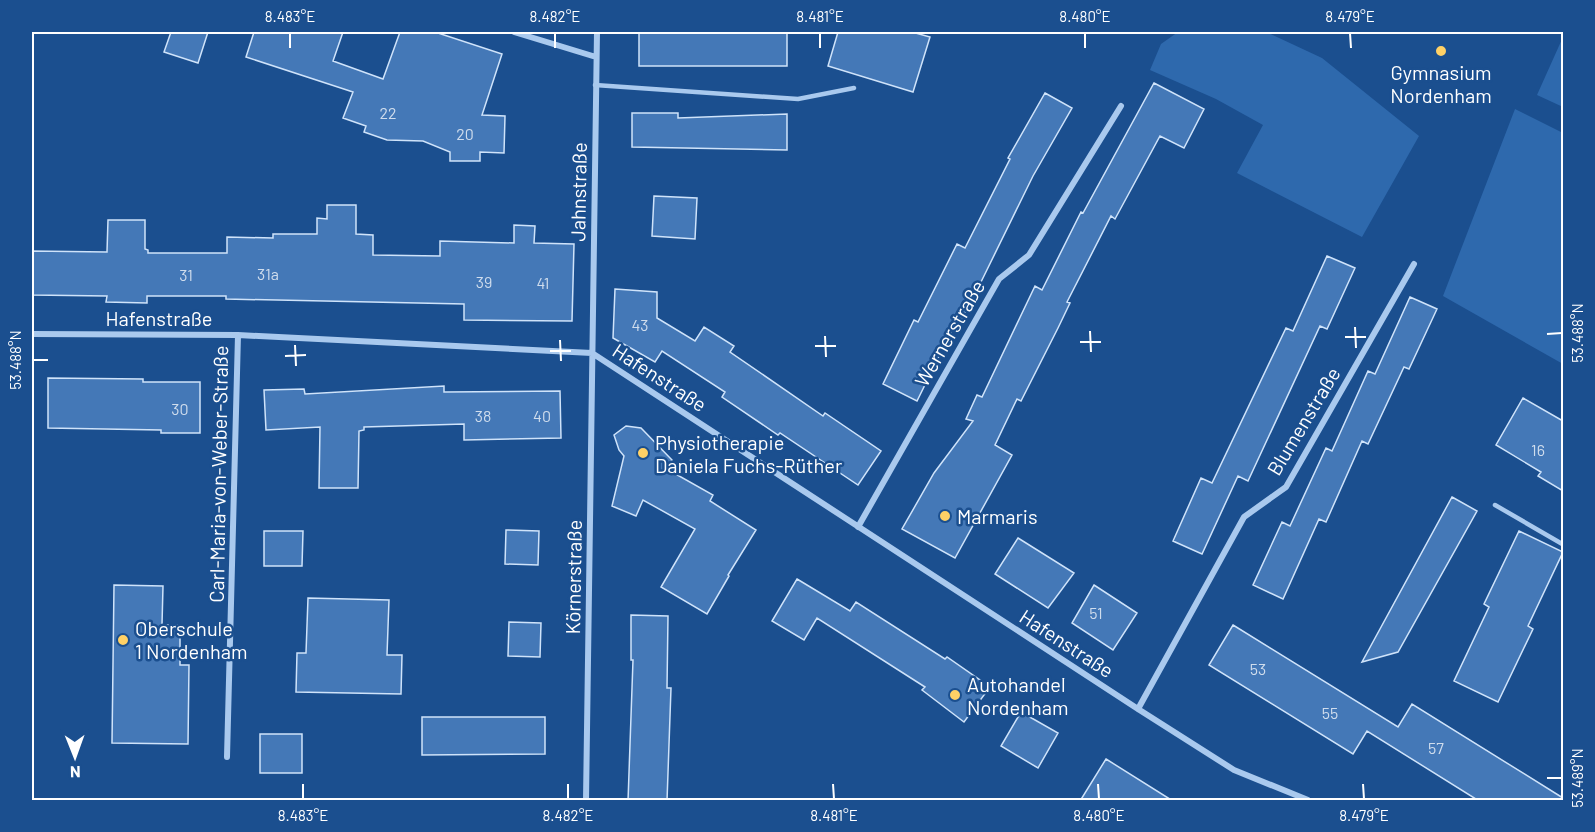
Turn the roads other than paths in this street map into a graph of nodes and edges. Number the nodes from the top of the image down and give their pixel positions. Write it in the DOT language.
graph roads {
  1 [pos="514,32"];
  2 [pos="597,32"];
  3 [pos="596,57"];
  4 [pos="595,86"];
  5 [pos="854,88"];
  6 [pos="1121,106"];
  7 [pos="1414,264"];
  8 [pos="32,334"];
  9 [pos="238,335"];
  10 [pos="592,353"];
  11 [pos="1495,505"];
  12 [pos="858,527"];
  13 [pos="1563,545"];
  14 [pos="1138,709"];
  15 [pos="227,757"];
  16 [pos="586,801"];
  17 [pos="1308,801"];
  1 -- 3 [label="street"];
  2 -- 3 [label="street, Jahnstraße"];
  3 -- 4 [label="street, Jahnstraße"];
  4 -- 5 [label="lane"];
  4 -- 10 [label="street, Jahnstraße"];
  6 -- 12 [label="street, Wernerstraße"];
  7 -- 14 [label="street, Blumenstraße"];
  8 -- 9 [label="street, Hafenstraße"];
  9 -- 10 [label="street, Hafenstraße"];
  9 -- 15 [label="street, Carl-Maria-von-Weber-Straße"];
  10 -- 12 [label="street, Hafenstraße"];
  10 -- 16 [label="street, Körnerstraße"];
  11 -- 13 [label="lane"];
  12 -- 14 [label="street, Hafenstraße"];
  14 -- 17 [label="street, Hafenstraße"];
}
